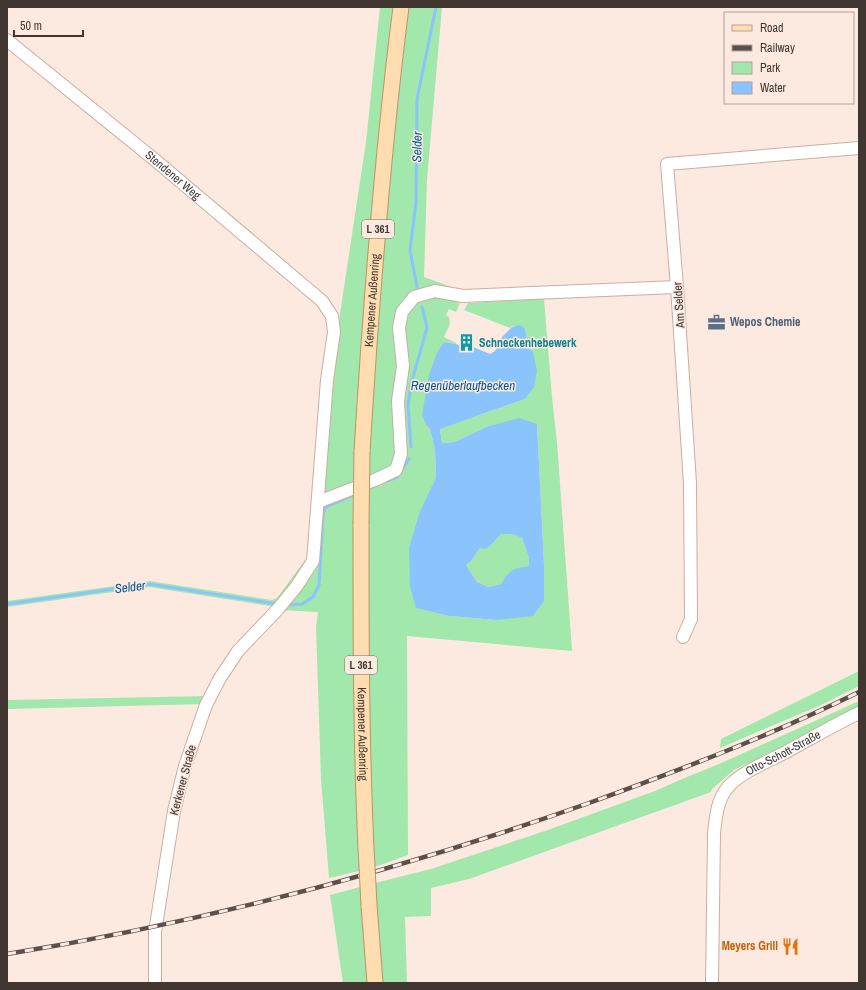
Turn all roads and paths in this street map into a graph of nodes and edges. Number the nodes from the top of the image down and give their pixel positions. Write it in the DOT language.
graph roads {
  1 [pos="402,7"];
  2 [pos="7,40"];
  3 [pos="859,148"];
  4 [pos="677,287"];
  5 [pos="332,316"];
  6 [pos="318,502"];
  7 [pos="683,637"];
  8 [pos="859,713"];
  9 [pos="155,983"];
  10 [pos="375,983"];
  11 [pos="712,983"];
  1 -- 10 [label="main road, Kempener Außenring / L 361, bridge"];
  2 -- 5 [label="street, Stendener Weg"];
  3 -- 4 [label="street, Am Selder"];
  4 -- 6 [label="street"];
  4 -- 7 [label="street, Am Selder"];
  5 -- 6 [label="street, Kerkener Straße"];
  6 -- 9 [label="street, Kerkener Straße"];
  8 -- 11 [label="street, Otto-Schott-Straße"];
}
